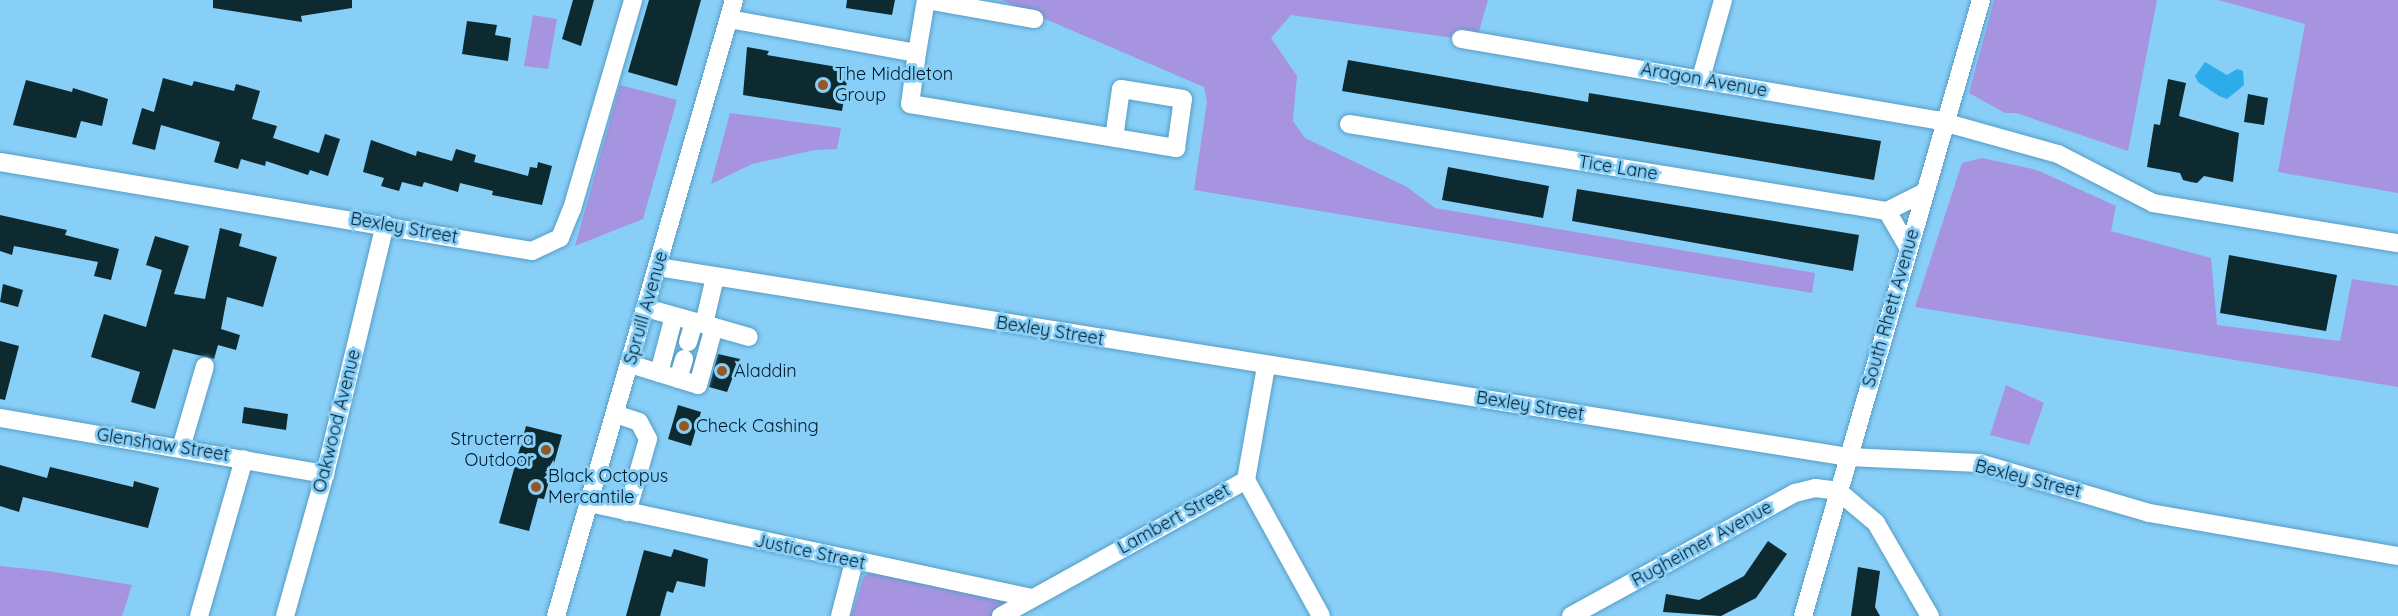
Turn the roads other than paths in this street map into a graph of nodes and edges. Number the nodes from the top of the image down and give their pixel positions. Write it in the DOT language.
graph roads {
  1 [pos="633,0"];
  2 [pos="734,0"];
  3 [pos="926,0"];
  4 [pos="1723,0"];
  5 [pos="1981,0"];
  6 [pos="729,19"];
  7 [pos="1034,19"];
  8 [pos="1461,39"];
  9 [pos="917,53"];
  10 [pos="1701,78"];
  11 [pos="1947,123"];
  12 [pos="1349,124"];
  13 [pos="1114,138"];
  14 [pos="0,162"];
  15 [pos="1923,193"];
  16 [pos="1887,211"];
  17 [pos="385,224"];
  18 [pos="2398,243"];
  19 [pos="1908,247"];
  20 [pos="658,267"];
  21 [pos="715,277"];
  22 [pos="646,308"];
  23 [pos="674,316"];
  24 [pos="704,324"];
  25 [pos="749,337"];
  26 [pos="630,364"];
  27 [pos="205,366"];
  28 [pos="1266,366"];
  29 [pos="659,373"];
  30 [pos="678,379"];
  31 [pos="615,414"];
  32 [pos="0,418"];
  33 [pos="181,448"];
  34 [pos="1848,457"];
  35 [pos="244,459"];
  36 [pos="325,474"];
  37 [pos="1246,480"];
  38 [pos="1838,491"];
  39 [pos="589,503"];
  40 [pos="627,512"];
  41 [pos="2398,556"];
  42 [pos="854,562"];
  43 [pos="1032,598"];
  44 [pos="1578,615"];
  45 [pos="199,616"];
  46 [pos="285,616"];
  47 [pos="556,616"];
  48 [pos="840,616"];
  49 [pos="1001,616"];
  50 [pos="1321,616"];
  51 [pos="1803,616"];
  52 [pos="1930,616"];
  1 -- 17 [label="street, Bexley Street"];
  2 -- 6 [label="street, Spruill Avenue"];
  3 -- 7 [label="street"];
  3 -- 9 [label="street"];
  4 -- 10 [label="street"];
  5 -- 11 [label="street, South Rhett Avenue"];
  6 -- 9 [label="street"];
  6 -- 20 [label="street, Spruill Avenue"];
  8 -- 10 [label="street, Aragon Avenue"];
  9 -- 13 [label="street"];
  10 -- 11 [label="street, Aragon Avenue"];
  11 -- 15 [label="street, South Rhett Avenue"];
  11 -- 18 [label="street, Aragon Avenue"];
  12 -- 16 [label="street, Tice Lane"];
  14 -- 17 [label="street, Bexley Street"];
  15 -- 16 [label="street"];
  15 -- 19 [label="street, South Rhett Avenue"];
  16 -- 19 [label="street"];
  17 -- 36 [label="street, Oakwood Avenue"];
  19 -- 34 [label="street, South Rhett Avenue"];
  20 -- 21 [label="street, Bexley Street"];
  20 -- 22 [label="street, Spruill Avenue"];
  21 -- 24 [label="street"];
  21 -- 28 [label="street, Bexley Street"];
  22 -- 23 [label="street"];
  22 -- 26 [label="street, Spruill Avenue"];
  23 -- 24 [label="street"];
  23 -- 29 [label="street"];
  24 -- 25 [label="street"];
  24 -- 30 [label="street"];
  24 -- 30 [label="street"];
  26 -- 29 [label="street"];
  26 -- 31 [label="street, Spruill Avenue"];
  27 -- 33 [label="street"];
  28 -- 34 [label="street, Bexley Street"];
  28 -- 37 [label="street, Lambert Street"];
  29 -- 30 [label="street"];
  31 -- 39 [label="street, Spruill Avenue"];
  31 -- 40 [label="street"];
  32 -- 33 [label="street, Glenshaw Street"];
  33 -- 35 [label="street, Glenshaw Street"];
  34 -- 38 [label="street, South Rhett Avenue"];
  34 -- 41 [label="street, Bexley Street"];
  35 -- 36 [label="street, Glenshaw Street"];
  35 -- 45 [label="street"];
  36 -- 46 [label="street, Oakwood Avenue"];
  37 -- 43 [label="street, Lambert Street"];
  37 -- 50 [label="street"];
  38 -- 44 [label="street, Rugheimer Avenue"];
  38 -- 51 [label="street, South Rhett Avenue"];
  38 -- 52 [label="street"];
  39 -- 40 [label="street, Justice Street"];
  39 -- 47 [label="street, Spruill Avenue"];
  40 -- 42 [label="street, Justice Street"];
  42 -- 43 [label="street, Justice Street"];
  42 -- 48 [label="street"];
  43 -- 49 [label="street, Lambert Street"];
}
